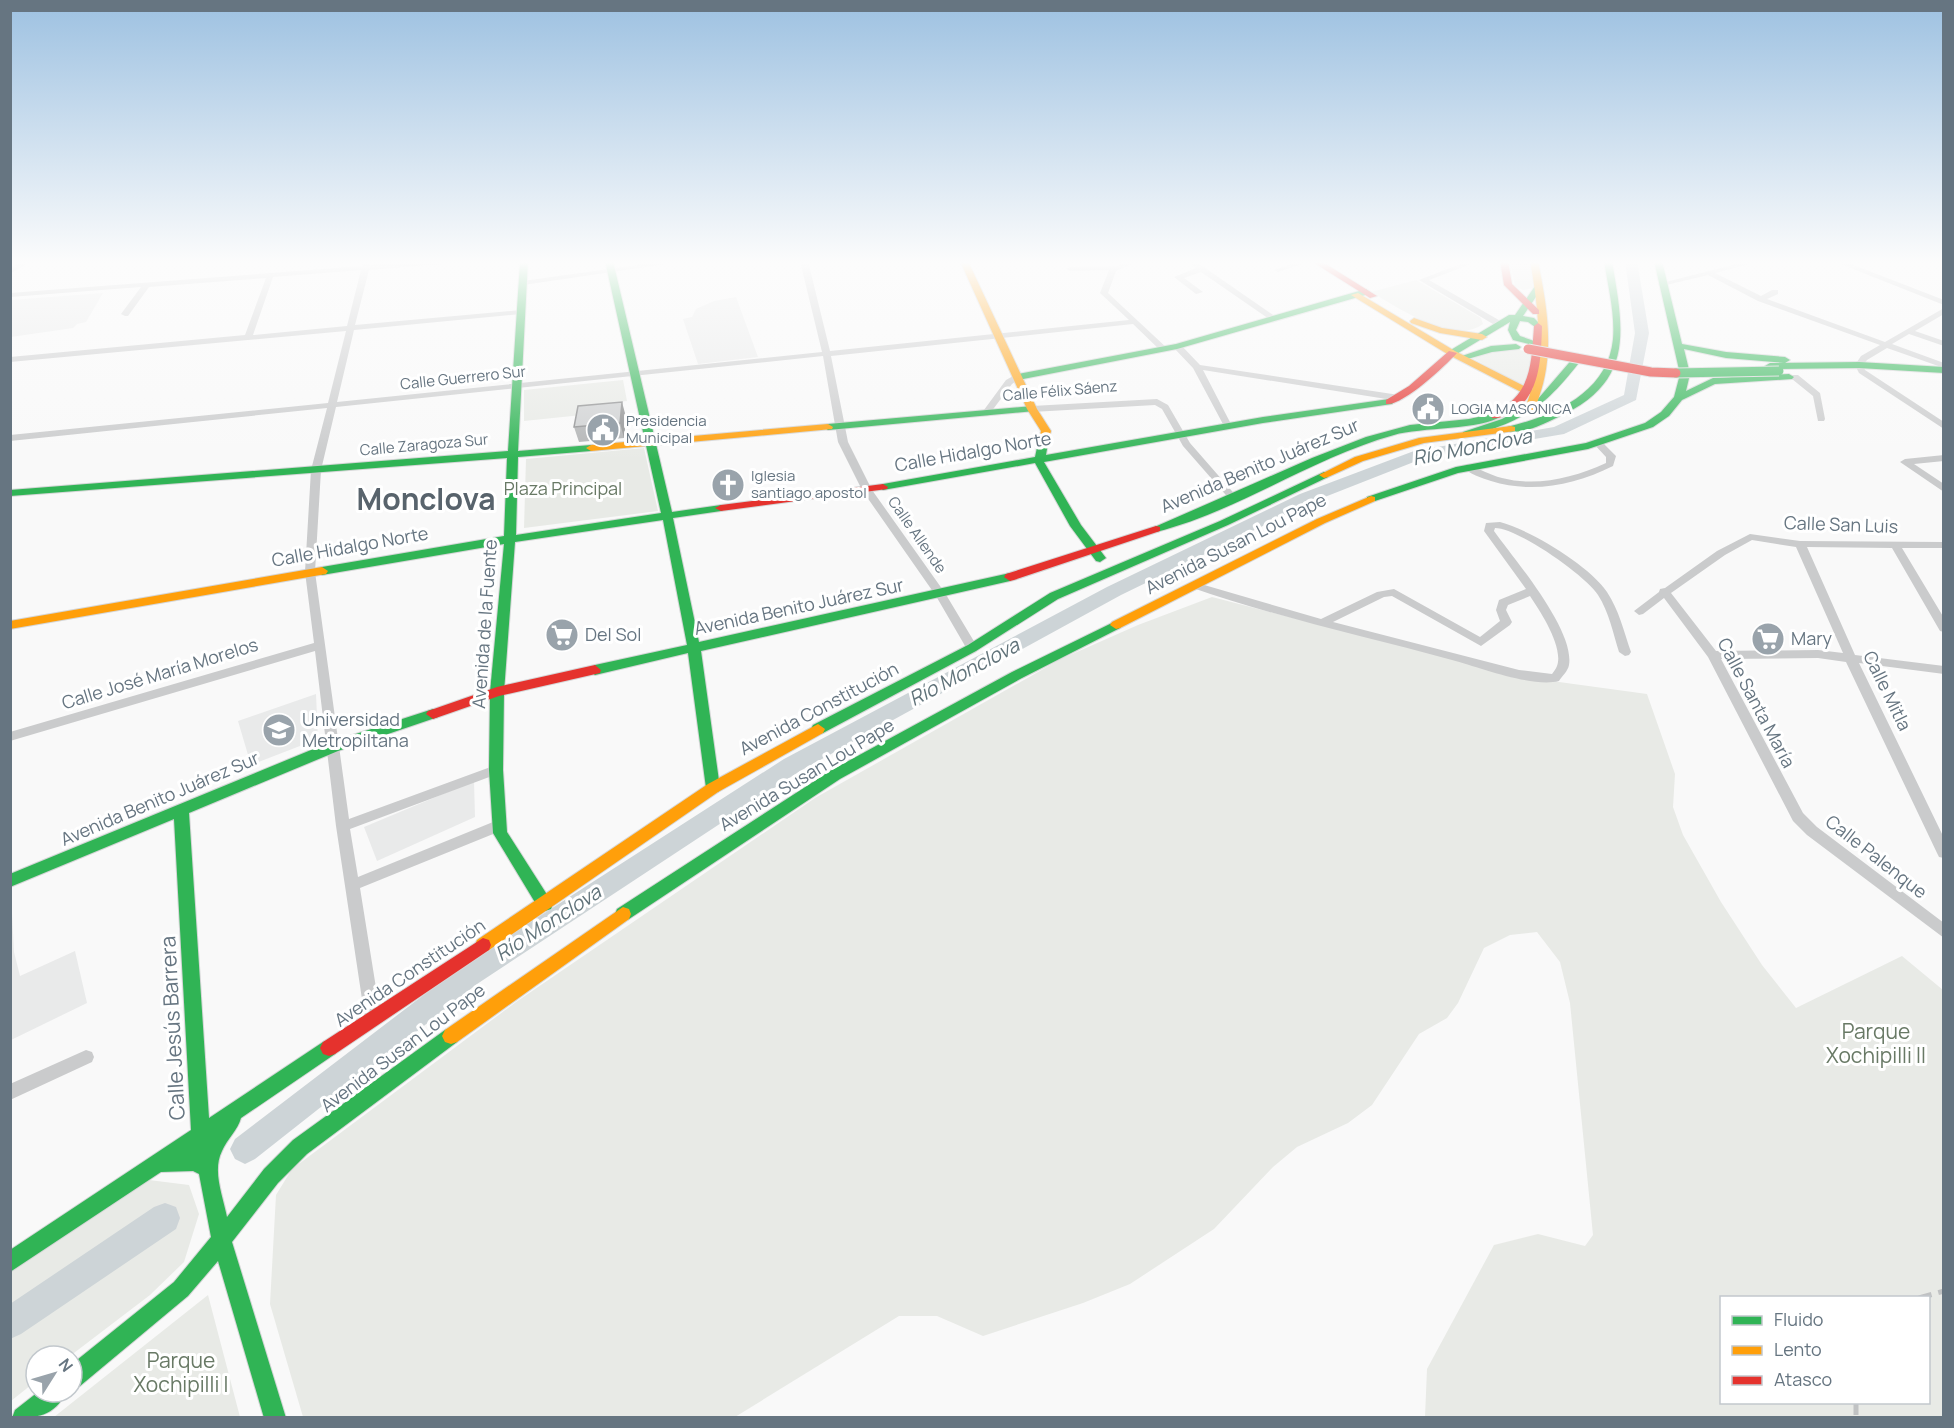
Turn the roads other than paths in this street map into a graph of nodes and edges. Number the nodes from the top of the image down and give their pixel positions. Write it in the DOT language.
graph roads {
  1 [pos="252,328"];
  2 [pos="353,328"];
  3 [pos="357,328"];
  4 [pos="520,328"];
  5 [pos="624,328"];
  6 [pos="820,328"];
  7 [pos="994,328"];
  8 [pos="1079,328"];
  9 [pos="1141,328"];
  10 [pos="1244,328"];
  11 [pos="1410,328"];
  12 [pos="1422,328"];
  13 [pos="1434,328"];
  14 [pos="1498,328"];
  15 [pos="1512,328"];
  16 [pos="1538,328"];
  17 [pos="1544,328"];
  18 [pos="1617,328"];
  19 [pos="1675,328"];
  20 [pos="1840,328"];
  21 [pos="1914,328"];
  22 [pos="1908,331"];
  23 [pos="1416,332"];
  24 [pos="998,336"];
  25 [pos="1447,336"];
  26 [pos="248,339"];
  27 [pos="1479,339"];
  28 [pos="1885,344"];
  29 [pos="1944,344"];
  30 [pos="1680,346"];
  31 [pos="1526,347"];
  32 [pos="1171,348"];
  33 [pos="827,355"];
  34 [pos="1457,355"];
  35 [pos="25,358"];
  36 [pos="10,360"];
  37 [pos="1577,360"];
  38 [pos="10,367"];
  39 [pos="1197,367"];
  40 [pos="1825,368"];
  41 [pos="1860,368"];
  42 [pos="1944,368"];
  43 [pos="1774,369"];
  44 [pos="635,375"];
  45 [pos="1944,375"];
  46 [pos="1018,377"];
  47 [pos="1795,377"];
  48 [pos="515,386"];
  49 [pos="1527,392"];
  50 [pos="1399,398"];
  51 [pos="1679,398"];
  52 [pos="333,405"];
  53 [pos="1375,405"];
  54 [pos="1032,409"];
  55 [pos="1530,409"];
  56 [pos="985,414"];
  57 [pos="1821,418"];
  58 [pos="1427,424"];
  59 [pos="1228,426"];
  60 [pos="1944,426"];
  61 [pos="839,427"];
  62 [pos="1046,431"];
  63 [pos="1180,434"];
  64 [pos="1467,434"];
  65 [pos="10,438"];
  66 [pos="651,443"];
  67 [pos="1598,443"];
  68 [pos="512,454"];
  69 [pos="1063,454"];
  70 [pos="1944,458"];
  71 [pos="1039,459"];
  72 [pos="1467,467"];
  73 [pos="316,470"];
  74 [pos="1944,489"];
  75 [pos="867,490"];
  76 [pos="10,493"];
  77 [pos="1235,500"];
  78 [pos="667,514"];
  79 [pos="510,539"];
  80 [pos="1800,544"];
  81 [pos="1895,544"];
  82 [pos="1944,544"];
  83 [pos="1093,550"];
  84 [pos="1119,567"];
  85 [pos="310,572"];
  86 [pos="1194,585"];
  87 [pos="1532,591"];
  88 [pos="1664,591"];
  89 [pos="941,595"];
  90 [pos="1639,611"];
  91 [pos="1323,623"];
  92 [pos="10,625"];
  93 [pos="1944,628"];
  94 [pos="1481,642"];
  95 [pos="320,645"];
  96 [pos="694,648"];
  97 [pos="972,648"];
  98 [pos="1625,652"];
  99 [pos="1713,655"];
  100 [pos="1850,657"];
  101 [pos="1461,658"];
  102 [pos="1944,670"];
  103 [pos="497,692"];
  104 [pos="10,737"];
  105 [pos="333,747"];
  106 [pos="496,770"];
  107 [pos="713,788"];
  108 [pos="1791,806"];
  109 [pos="182,810"];
  110 [pos="344,826"];
  111 [pos="498,826"];
  112 [pos="1944,853"];
  113 [pos="10,881"];
  114 [pos="352,885"];
  115 [pos="545,904"];
  116 [pos="1944,932"];
  117 [pos="373,1019"];
  118 [pos="86,1057"];
  119 [pos="10,1092"];
  120 [pos="240,1109"];
  121 [pos="201,1136"];
  122 [pos="158,1164"];
  123 [pos="207,1168"];
  124 [pos="222,1241"];
  125 [pos="10,1262"];
  126 [pos="84,1368"];
  127 [pos="40,1404"];
  128 [pos="23,1418"];
  129 [pos="275,1418"];
  1 -- 26 [label="street"];
  2 -- 3 [label="street"];
  2 -- 26 [label="street"];
  2 -- 52 [label="street"];
  4 -- 48 [label="street, Avenida de la Fuente"];
  5 -- 44 [label="street"];
  6 -- 33 [label="street, Calle Allende"];
  7 -- 24 [label="street"];
  8 -- 24 [label="street, Calle Guerrero Sur"];
  9 -- 32 [label="street"];
  10 -- 32 [label="street"];
  11 -- 23 [label="street"];
  12 -- 25 [label="street"];
  13 -- 27 [label="street"];
  14 -- 27 [label="street"];
  15 -- 31 [label="street"];
  16 -- 49 [label="street"];
  17 -- 55 [label="street"];
  18 -- 64 [label="street, Avenida Constitución"];
  19 -- 30 [label="street"];
  20 -- 28 [label="street"];
  21 -- 22 [label="street"];
  22 -- 28 [label="street"];
  22 -- 29 [label="street"];
  23 -- 25 [label="street"];
  23 -- 34 [label="street"];
  24 -- 33 [label="street, Calle Guerrero Sur"];
  24 -- 46 [label="street"];
  25 -- 27 [label="street"];
  26 -- 35 [label="street"];
  27 -- 31 [label="street"];
  27 -- 34 [label="street"];
  28 -- 41 [label="street"];
  28 -- 42 [label="street"];
  30 -- 40 [label="street"];
  30 -- 51 [label="street"];
  31 -- 34 [label="street"];
  31 -- 37 [label="street, bridge"];
  31 -- 43 [label="street, bridge"];
  32 -- 39 [label="street"];
  32 -- 46 [label="street"];
  33 -- 44 [label="street, Calle Guerrero Sur"];
  33 -- 61 [label="street, Calle Allende"];
  34 -- 49 [label="street"];
  34 -- 50 [label="street, Calle Hidalgo Norte"];
  35 -- 36 [label="street"];
  35 -- 38 [label="street"];
  37 -- 43 [label="street, bridge"];
  37 -- 55 [label="street"];
  39 -- 50 [label="street"];
  39 -- 59 [label="street"];
  40 -- 41 [label="street"];
  40 -- 43 [label="street"];
  40 -- 47 [label="street, Avenida Susan Lou Pape"];
  41 -- 42 [label="street"];
  41 -- 45 [label="street"];
  41 -- 60 [label="street"];
  44 -- 48 [label="street, Calle Guerrero Sur"];
  44 -- 66 [label="street"];
  46 -- 54 [label="street"];
  46 -- 56 [label="street"];
  47 -- 51 [label="street, Avenida Susan Lou Pape"];
  47 -- 57 [label="street"];
  48 -- 52 [label="street, Calle Guerrero Sur"];
  48 -- 68 [label="street, Avenida de la Fuente"];
  49 -- 58 [label="street, Avenida Benito Juárez Sur"];
  50 -- 53 [label="street, Calle Hidalgo Norte"];
  51 -- 67 [label="street, Avenida Susan Lou Pape"];
  52 -- 65 [label="street, Calle Guerrero Sur"];
  52 -- 73 [label="street"];
  53 -- 58 [label="street"];
  53 -- 59 [label="street, Calle Hidalgo Norte"];
  54 -- 56 [label="street, Calle Félix Sáenz"];
  54 -- 62 [label="street"];
  54 -- 63 [label="street, Calle Félix Sáenz"];
  55 -- 64 [label="street"];
  56 -- 61 [label="street, Calle Félix Sáenz"];
  58 -- 77 [label="street, Avenida Benito Juárez Sur"];
  59 -- 63 [label="street, Calle Hidalgo Norte"];
  61 -- 66 [label="street, Calle Zaragoza Sur"];
  61 -- 75 [label="street, Calle Allende"];
  62 -- 69 [label="street"];
  62 -- 71 [label="street"];
  63 -- 69 [label="street, Calle Hidalgo Norte"];
  63 -- 77 [label="street, Calle Félix Sáenz"];
  64 -- 84 [label="street, Avenida Constitución"];
  66 -- 68 [label="street, Calle Zaragoza Sur"];
  66 -- 78 [label="street"];
  67 -- 72 [label="street, Avenida Susan Lou Pape"];
  67 -- 72 [label="street"];
  68 -- 73 [label="street, Calle Zaragoza Sur"];
  68 -- 79 [label="street, Avenida de la Fuente"];
  69 -- 71 [label="street, Calle Hidalgo Norte"];
  70 -- 74 [label="street"];
  71 -- 75 [label="street, Calle Hidalgo Norte"];
  71 -- 83 [label="street"];
  72 -- 86 [label="street, Avenida Susan Lou Pape"];
  73 -- 76 [label="street, Calle Zaragoza Sur"];
  73 -- 85 [label="street"];
  75 -- 78 [label="street, Calle Hidalgo Norte"];
  75 -- 89 [label="street, Calle Allende"];
  77 -- 83 [label="street, Avenida Benito Juárez Sur"];
  78 -- 79 [label="street, Calle Hidalgo Norte"];
  78 -- 96 [label="street"];
  79 -- 85 [label="street, Calle Hidalgo Norte"];
  79 -- 103 [label="street, Avenida de la Fuente"];
  80 -- 81 [label="street, Calle San Luis"];
  80 -- 88 [label="street, Calle San Luis"];
  80 -- 100 [label="street, Calle Mitla"];
  81 -- 82 [label="street, Calle San Luis"];
  81 -- 93 [label="street"];
  83 -- 84 [label="street"];
  83 -- 89 [label="street, Avenida Benito Juárez Sur"];
  84 -- 97 [label="street, Avenida Constitución"];
  85 -- 92 [label="street, Calle Hidalgo Norte"];
  85 -- 95 [label="street"];
  86 -- 91 [label="street"];
  86 -- 124 [label="street, Avenida Susan Lou Pape"];
  87 -- 94 [label="street"];
  87 -- 98 [label="street"];
  87 -- 101 [label="street"];
  88 -- 90 [label="street"];
  88 -- 99 [label="street, Calle Santa María"];
  89 -- 96 [label="street, Avenida Benito Juárez Sur"];
  89 -- 97 [label="street, Calle Allende"];
  91 -- 94 [label="street"];
  91 -- 101 [label="street"];
  94 -- 101 [label="street"];
  95 -- 104 [label="street, Calle José María Morelos"];
  95 -- 105 [label="street"];
  96 -- 103 [label="street, Avenida Benito Juárez Sur"];
  96 -- 107 [label="street"];
  97 -- 107 [label="street, Avenida Constitución"];
  99 -- 100 [label="street"];
  99 -- 108 [label="street, Calle Santa María"];
  100 -- 102 [label="street"];
  100 -- 112 [label="street, Calle Mitla"];
  103 -- 105 [label="street, Avenida Benito Juárez Sur"];
  103 -- 106 [label="street, Avenida de la Fuente"];
  105 -- 109 [label="street, Avenida Benito Juárez Sur"];
  105 -- 110 [label="street"];
  106 -- 110 [label="street"];
  106 -- 111 [label="street, Avenida de la Fuente"];
  107 -- 115 [label="street, Avenida Constitución"];
  108 -- 116 [label="street, Calle Palenque"];
  109 -- 113 [label="street, Avenida Benito Juárez Sur"];
  109 -- 121 [label="street, Calle Jesús Barrera"];
  110 -- 114 [label="street"];
  111 -- 114 [label="street"];
  111 -- 115 [label="street, Avenida de la Fuente"];
  114 -- 117 [label="street"];
  115 -- 117 [label="street, Avenida Constitución"];
  117 -- 120 [label="street, Avenida Constitución"];
  118 -- 119 [label="street"];
  120 -- 121 [label="street, Avenida Constitución"];
  120 -- 123 [label="street"];
  121 -- 122 [label="street, Avenida Constitución"];
  121 -- 123 [label="street, Calle Jesús Barrera"];
  122 -- 123 [label="street"];
  122 -- 125 [label="street, Avenida Constitución"];
  123 -- 124 [label="street, Calle Jesús Barrera"];
  124 -- 126 [label="street, Avenida Susan Lou Pape"];
  124 -- 129 [label="street, Calle Jesús Barrera"];
  127 -- 128 [label="street"];
}
